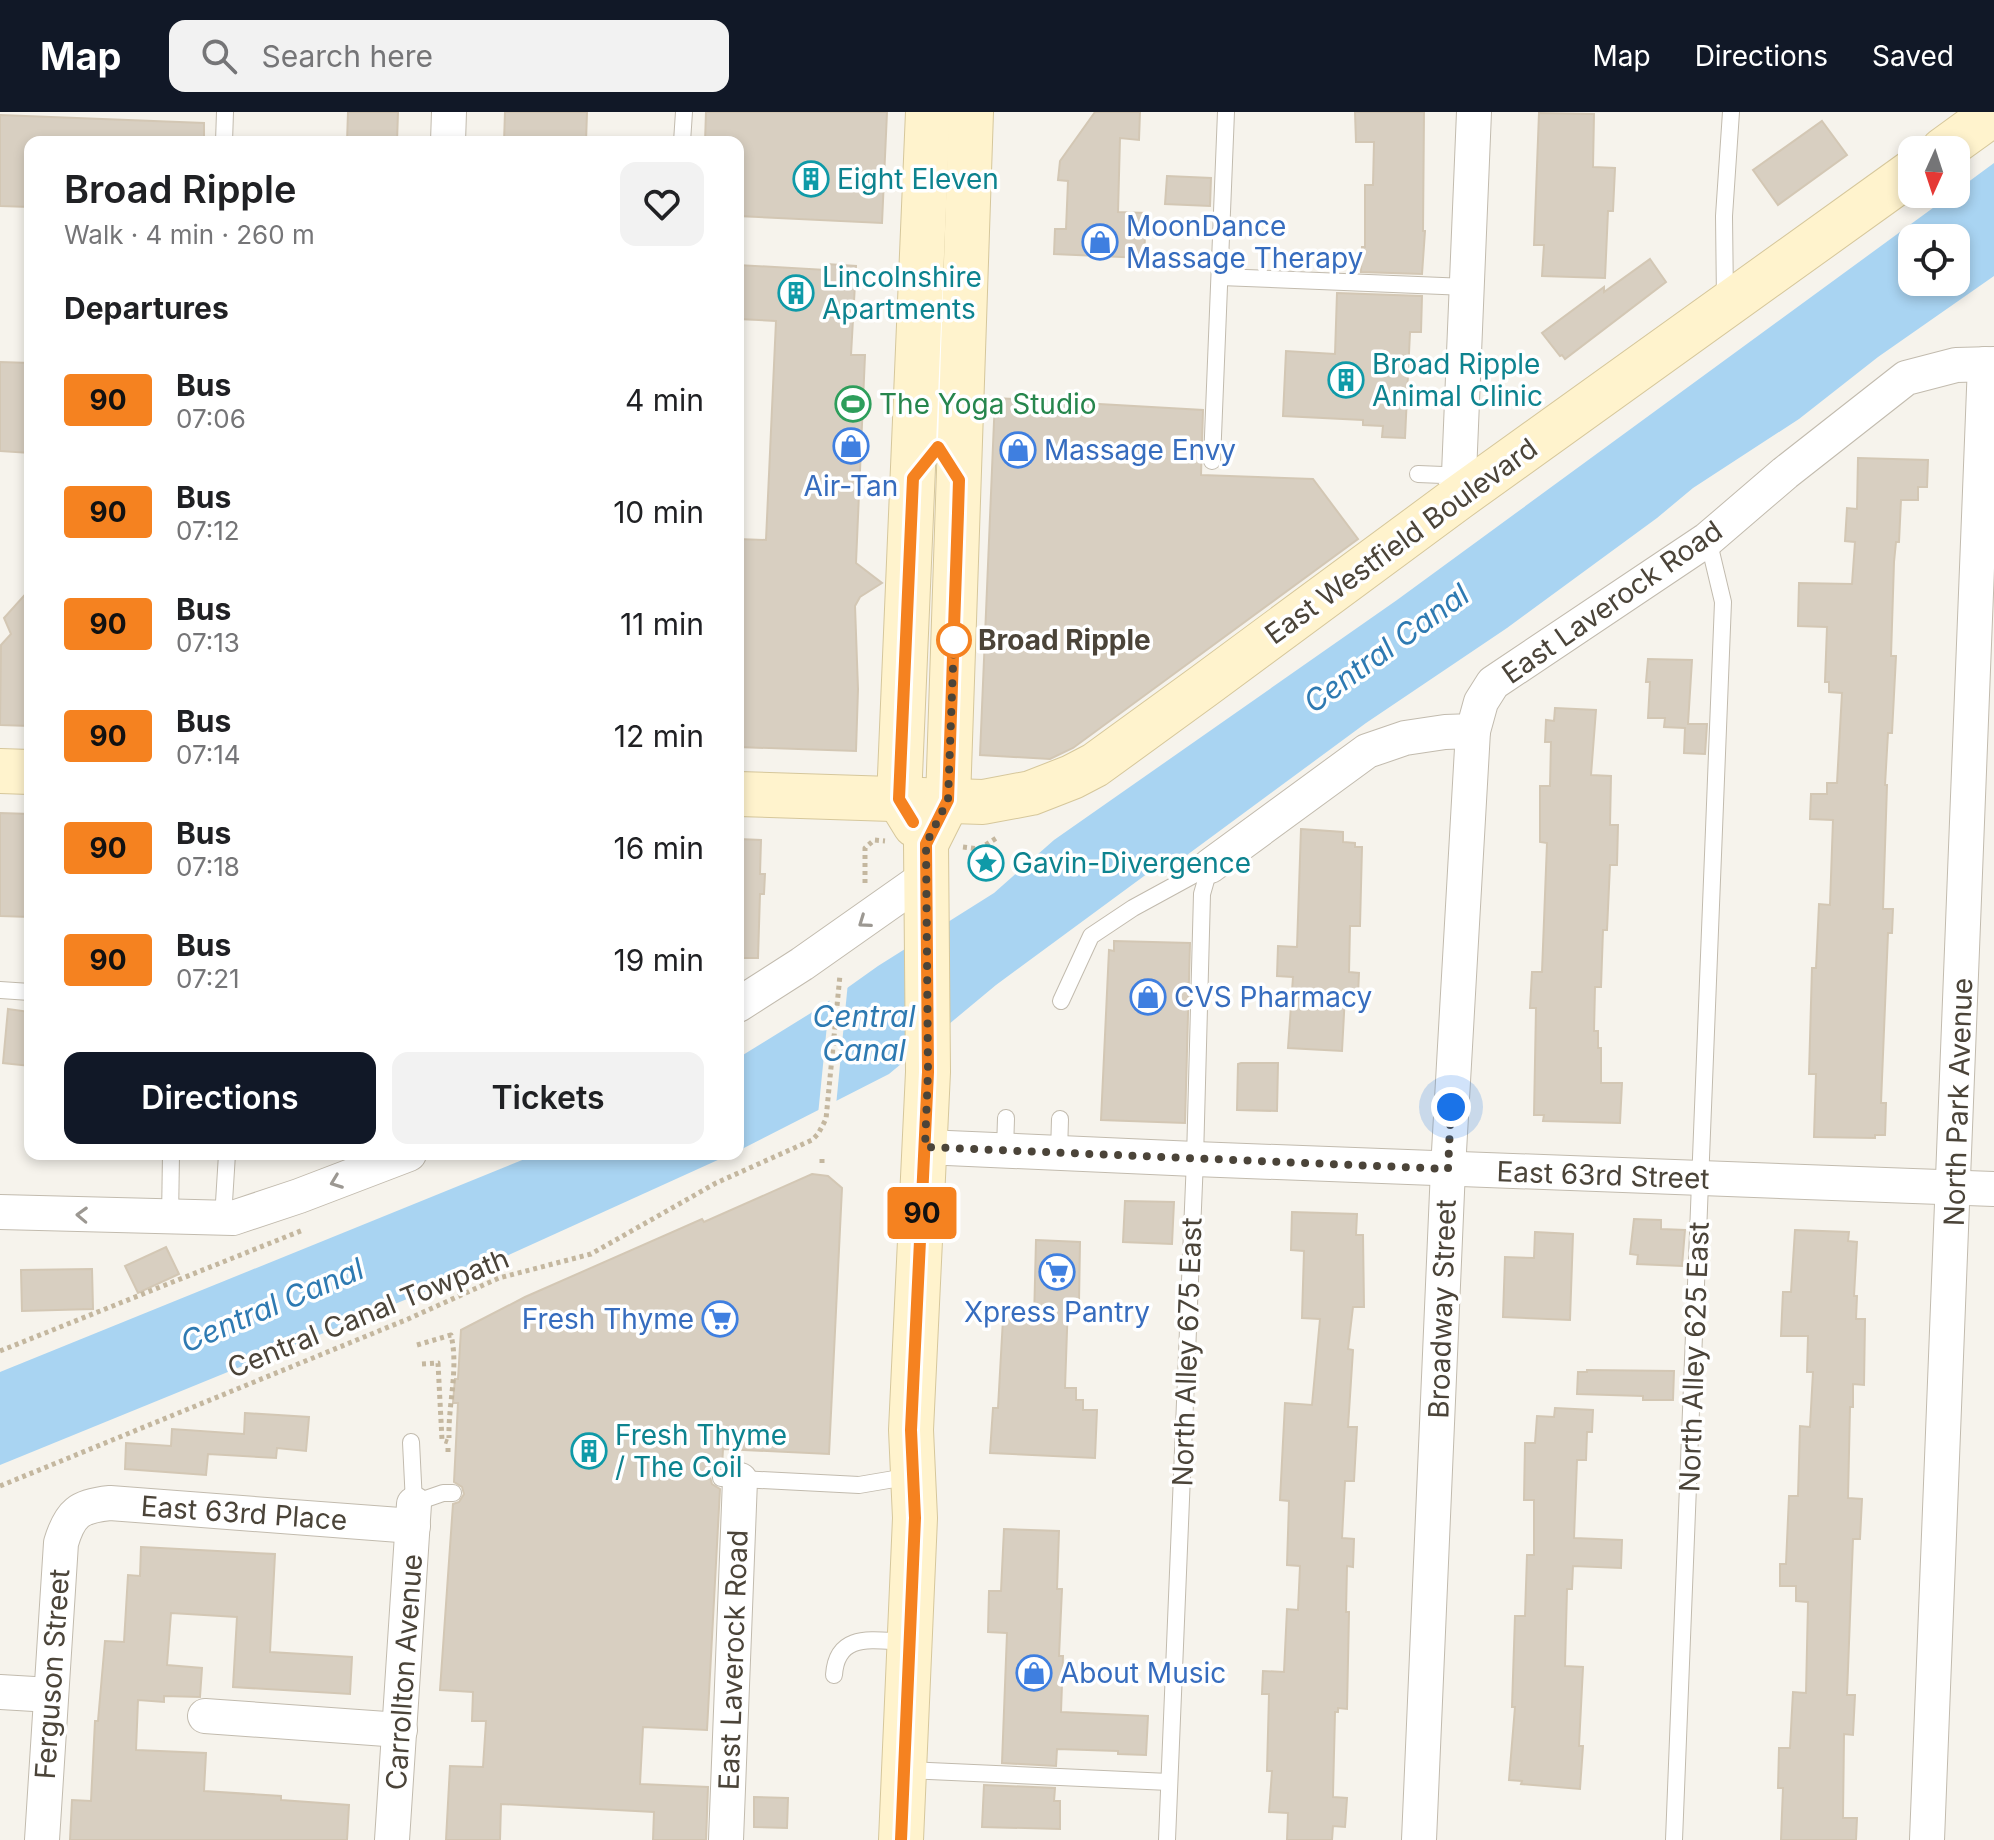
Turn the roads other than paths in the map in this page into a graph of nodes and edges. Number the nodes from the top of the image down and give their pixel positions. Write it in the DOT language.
graph roads {
  1 [pos="225,112"];
  2 [pos="449,112"];
  3 [pos="684,112"];
  4 [pos="928,112"];
  5 [pos="971,112"];
  6 [pos="1226,112"];
  7 [pos="1474,112"];
  8 [pos="1731,112"];
  9 [pos="1986,116"];
  10 [pos="224,136"];
  11 [pos="448,136"];
  12 [pos="682,136"];
  13 [pos="1961,136"];
  14 [pos="1898,182"];
  15 [pos="944,270"];
  16 [pos="1220,277"];
  17 [pos="1467,287"];
  18 [pos="1725,306"];
  19 [pos="1990,364"];
  20 [pos="1212,461"];
  21 [pos="937,468"];
  22 [pos="1418,474"];
  23 [pos="1454,478"];
  24 [pos="1708,539"];
  25 [pos="1473,731"];
  26 [pos="0,771"];
  27 [pos="24,772"];
  28 [pos="744,794"];
  29 [pos="899,799"];
  30 [pos="948,800"];
  31 [pos="1210,866"];
  32 [pos="927,874"];
  33 [pos="0,990"];
  34 [pos="24,992"];
  35 [pos="744,1001"];
  36 [pos="1061,1001"];
  37 [pos="1060,1119"];
  38 [pos="925,1147"];
  39 [pos="1059,1153"];
  40 [pos="1195,1159"];
  41 [pos="171,1160"];
  42 [pos="227,1160"];
  43 [pos="393,1160"];
  44 [pos="1448,1169"];
  45 [pos="1701,1178"];
  46 [pos="1954,1187"];
  47 [pos="1994,1189"];
  48 [pos="0,1212"];
  49 [pos="170,1218"];
  50 [pos="223,1218"];
  51 [pos="411,1442"];
  52 [pos="913,1475"];
  53 [pos="731,1479"];
  54 [pos="453,1493"];
  55 [pos="76,1512"];
  56 [pos="414,1515"];
  57 [pos="909,1642"];
  58 [pos="834,1675"];
  59 [pos="0,1692"];
  60 [pos="51,1695"];
  61 [pos="205,1716"];
  62 [pos="400,1730"];
  63 [pos="904,1770"];
  64 [pos="1169,1782"];
  65 [pos="42,1840"];
  66 [pos="392,1840"];
  67 [pos="726,1840"];
  68 [pos="901,1840"];
  69 [pos="1167,1840"];
  70 [pos="1419,1840"];
  71 [pos="1674,1840"];
  72 [pos="1927,1840"];
  1 -- 10 [label="lane"];
  2 -- 11 [label="street"];
  3 -- 12 [label="lane"];
  4 -- 21 [label="main road"];
  5 -- 21 [label="main road"];
  6 -- 16 [label="lane"];
  7 -- 17 [label="street"];
  8 -- 18 [label="lane"];
  9 -- 13 [label="main road"];
  14 -- 18 [label="main road, East Westfield Boulevard"];
  15 -- 21 [label="lane"];
  16 -- 17 [label="lane"];
  16 -- 20 [label="lane"];
  17 -- 23 [label="street"];
  18 -- 23 [label="main road, East Westfield Boulevard"];
  19 -- 24 [label="street, East Laverock Road"];
  19 -- 46 [label="street, North Park Avenue"];
  21 -- 29 [label="main road"];
  21 -- 30 [label="main road"];
  22 -- 23 [label="lane"];
  23 -- 30 [label="main road, East Westfield Boulevard"];
  24 -- 25 [label="street, East Laverock Road"];
  24 -- 45 [label="lane, North Alley 625 East"];
  25 -- 31 [label="street"];
  25 -- 44 [label="street, Broadway Street"];
  26 -- 27 [label="main road"];
  28 -- 29 [label="main road, East Westfield Boulevard"];
  29 -- 30 [label="main road, East Westfield Boulevard"];
  29 -- 32 [label="main road"];
  30 -- 32 [label="main road"];
  31 -- 36 [label="lane"];
  31 -- 40 [label="lane, North Alley 675 East"];
  32 -- 35 [label="street, one-way"];
  32 -- 38 [label="main road"];
  33 -- 34 [label="lane"];
  37 -- 39 [label="lane"];
  38 -- 39 [label="street, East 63rd Street"];
  38 -- 52 [label="main road"];
  39 -- 40 [label="street, East 63rd Street"];
  40 -- 44 [label="street, East 63rd Street"];
  40 -- 64 [label="lane, North Alley 675 East"];
  41 -- 49 [label="lane"];
  42 -- 50 [label="lane"];
  43 -- 50 [label="street, one-way"];
  44 -- 45 [label="street, East 63rd Street"];
  44 -- 70 [label="street, Broadway Street"];
  45 -- 46 [label="street, East 63rd Street"];
  45 -- 71 [label="lane, North Alley 625 East"];
  46 -- 47 [label="street, East 63rd Street"];
  46 -- 72 [label="street, North Park Avenue"];
  49 -- 48 [label="street, one-way"];
  49 -- 50 [label="street"];
  51 -- 56 [label="lane"];
  52 -- 53 [label="lane"];
  52 -- 57 [label="main road"];
  53 -- 67 [label="street, East Laverock Road"];
  54 -- 56 [label="lane"];
  55 -- 56 [label="street, East 63rd Place"];
  55 -- 60 [label="street, Ferguson Street"];
  56 -- 62 [label="street, Carrollton Avenue"];
  57 -- 58 [label="lane"];
  57 -- 63 [label="main road"];
  59 -- 60 [label="street"];
  60 -- 65 [label="street, Ferguson Street"];
  61 -- 62 [label="street"];
  62 -- 66 [label="street, Carrollton Avenue"];
  63 -- 64 [label="lane"];
  63 -- 68 [label="main road"];
  64 -- 69 [label="lane, North Alley 675 East"];
}
